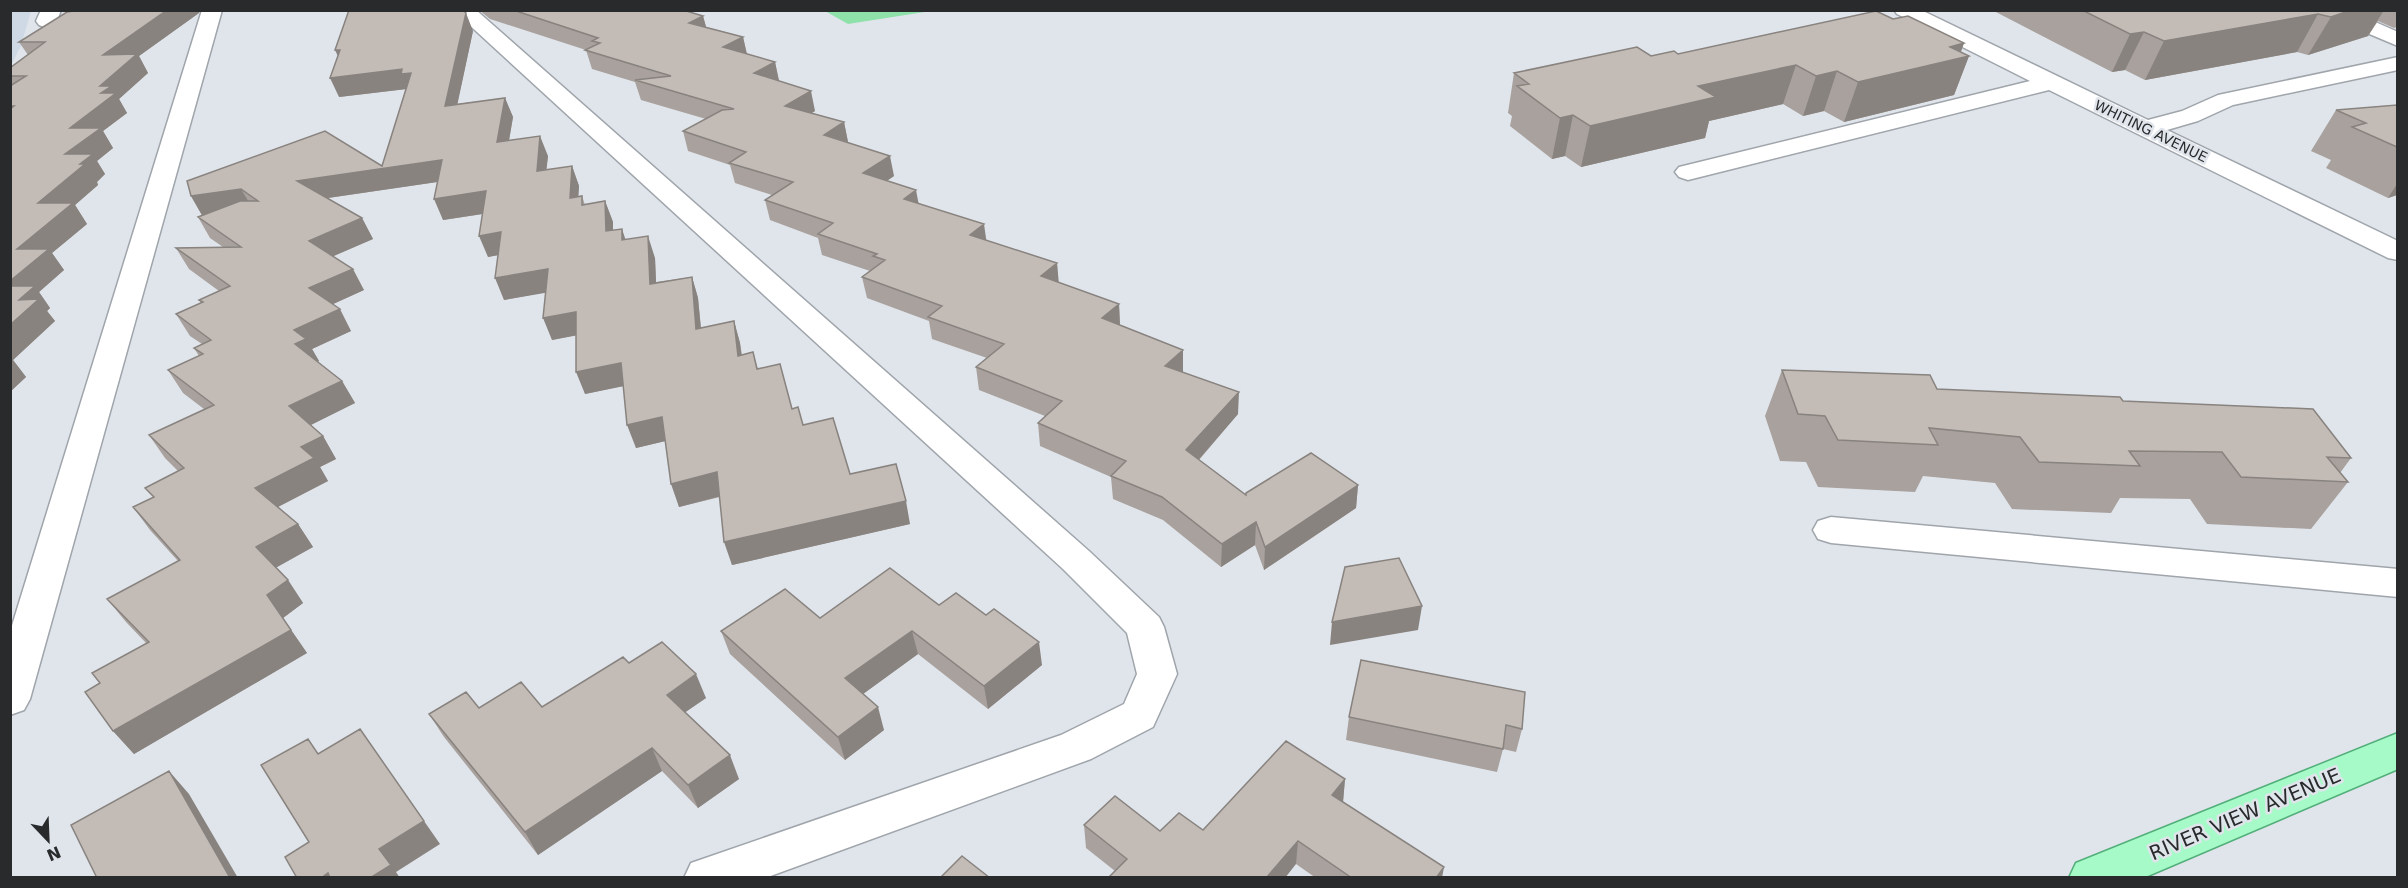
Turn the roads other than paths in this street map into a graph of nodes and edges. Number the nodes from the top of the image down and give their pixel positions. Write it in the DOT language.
graph roads {
  1 [pos="51,10"];
  2 [pos="182,10"];
  3 [pos="212,10"];
  4 [pos="463,10"];
  5 [pos="1904,10"];
  6 [pos="2329,10"];
  7 [pos="2397,40"];
  8 [pos="2397,63"];
  9 [pos="2052,82"];
  10 [pos="2147,129"];
  11 [pos="1688,172"];
  12 [pos="2397,252"];
  13 [pos="1831,530"];
  14 [pos="2397,583"];
  15 [pos="10,699"];
  16 [pos="2397,750"];
  17 [pos="707,878"];
  18 [pos="2092,878"];
  1 -- 2 [label="street"];
  3 -- 15 [label="street"];
  4 -- 17 [label="street"];
  5 -- 9 [label="street, WHITING AVENUE"];
  6 -- 7 [label="street"];
  8 -- 10 [label="street"];
  9 -- 10 [label="street, WHITING AVENUE"];
  9 -- 11 [label="street"];
  10 -- 12 [label="street, WHITING AVENUE"];
  13 -- 14 [label="street"];
  16 -- 18 [label="main road, RIVER VIEW AVENUE"];
}
